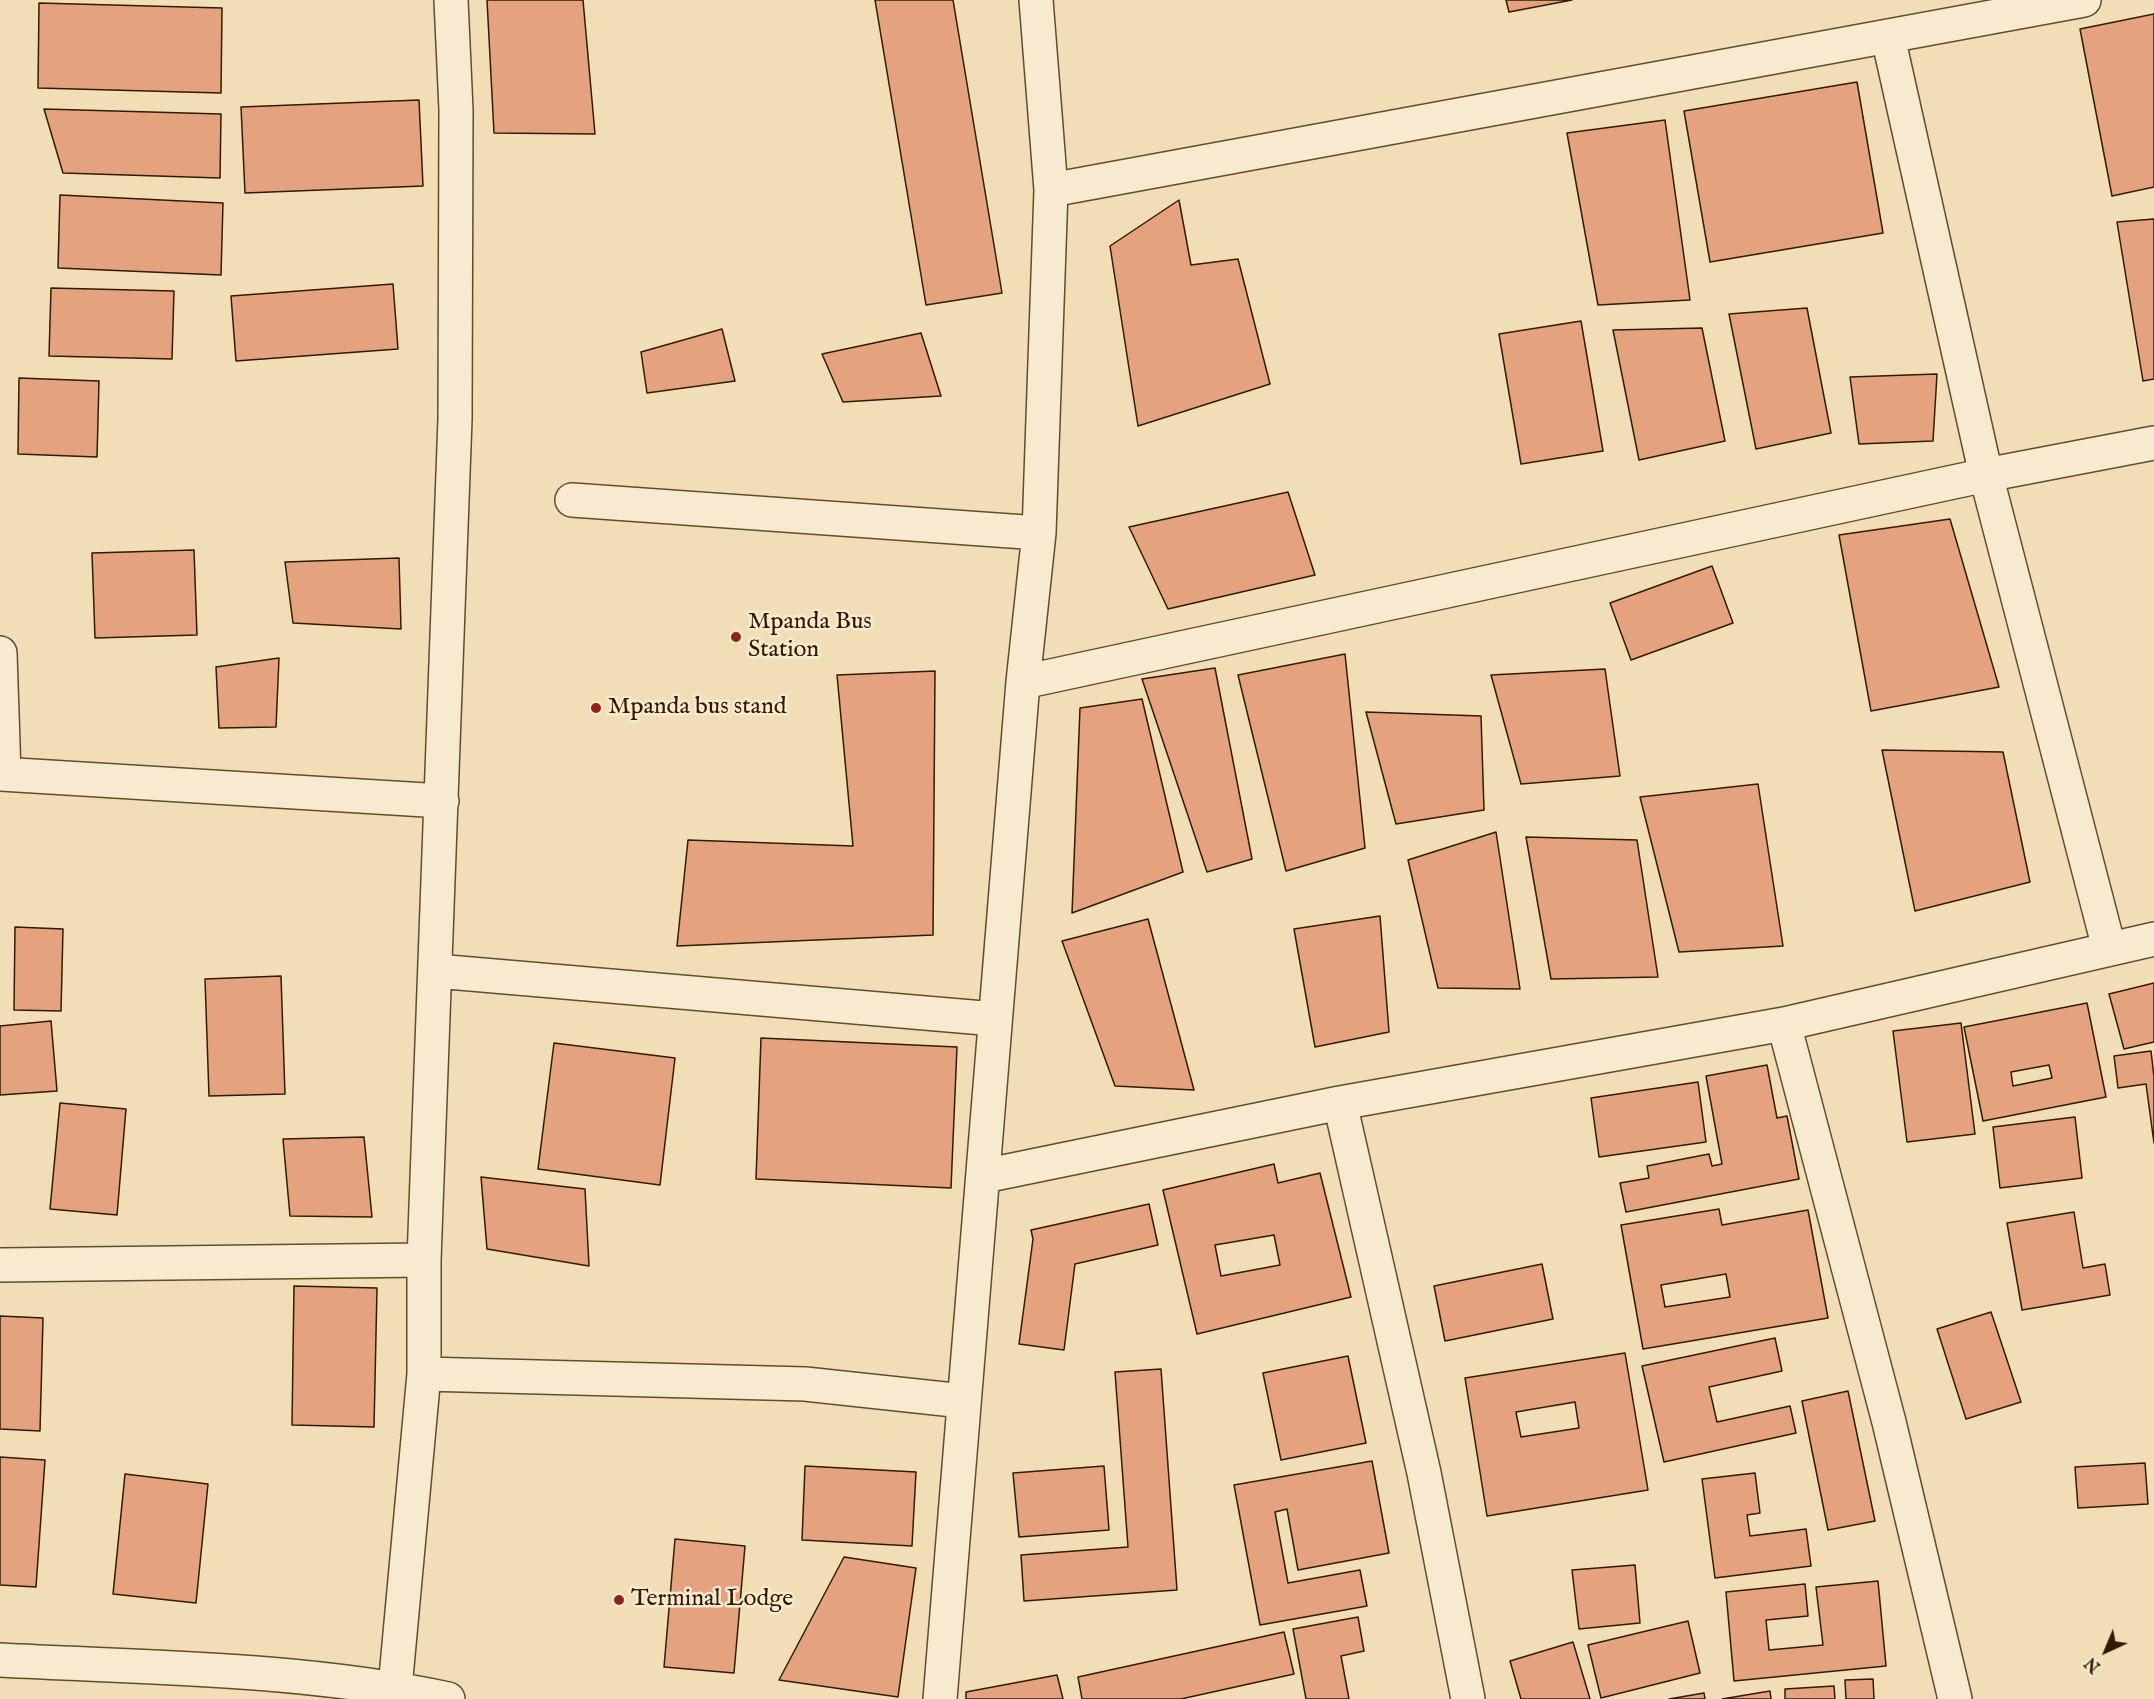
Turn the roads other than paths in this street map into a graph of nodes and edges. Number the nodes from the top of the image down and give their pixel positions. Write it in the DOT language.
graph roads {
  1 [pos="451,0"];
  2 [pos="1036,0"];
  3 [pos="2084,0"];
  4 [pos="1888,38"];
  5 [pos="1052,190"];
  6 [pos="2154,444"];
  7 [pos="1986,475"];
  8 [pos="572,500"];
  9 [pos="1039,533"];
  10 [pos="0,653"];
  11 [pos="1023,682"];
  12 [pos="2,774"];
  13 [pos="442,801"];
  14 [pos="2154,939"];
  15 [pos="2109,948"];
  16 [pos="436,971"];
  17 [pos="995,1019"];
  18 [pos="1784,1024"];
  19 [pos="1340,1103"];
  20 [pos="984,1176"];
  21 [pos="424,1260"];
  22 [pos="0,1265"];
  23 [pos="424,1374"];
  24 [pos="963,1401"];
  25 [pos="0,1660"];
  26 [pos="395,1688"];
  27 [pos="448,1699"];
  28 [pos="940,1699"];
  29 [pos="1468,1699"];
  30 [pos="1955,1699"];
  1 -- 13 [label="street"];
  2 -- 5 [label="street"];
  3 -- 4 [label="street"];
  4 -- 5 [label="street"];
  4 -- 7 [label="street"];
  5 -- 9 [label="street"];
  6 -- 7 [label="street"];
  7 -- 11 [label="street"];
  7 -- 15 [label="street"];
  8 -- 9 [label="street"];
  9 -- 11 [label="street"];
  10 -- 12 [label="street"];
  11 -- 17 [label="street"];
  12 -- 13 [label="street"];
  13 -- 16 [label="street"];
  14 -- 15 [label="street"];
  15 -- 18 [label="street"];
  16 -- 17 [label="street"];
  16 -- 21 [label="street"];
  17 -- 20 [label="street"];
  18 -- 19 [label="street"];
  18 -- 30 [label="street"];
  19 -- 20 [label="street"];
  19 -- 29 [label="street"];
  20 -- 24 [label="street"];
  21 -- 22 [label="street"];
  21 -- 23 [label="street"];
  23 -- 24 [label="street"];
  23 -- 26 [label="street"];
  24 -- 28 [label="street"];
  25 -- 26 [label="street"];
  26 -- 27 [label="street"];
}
